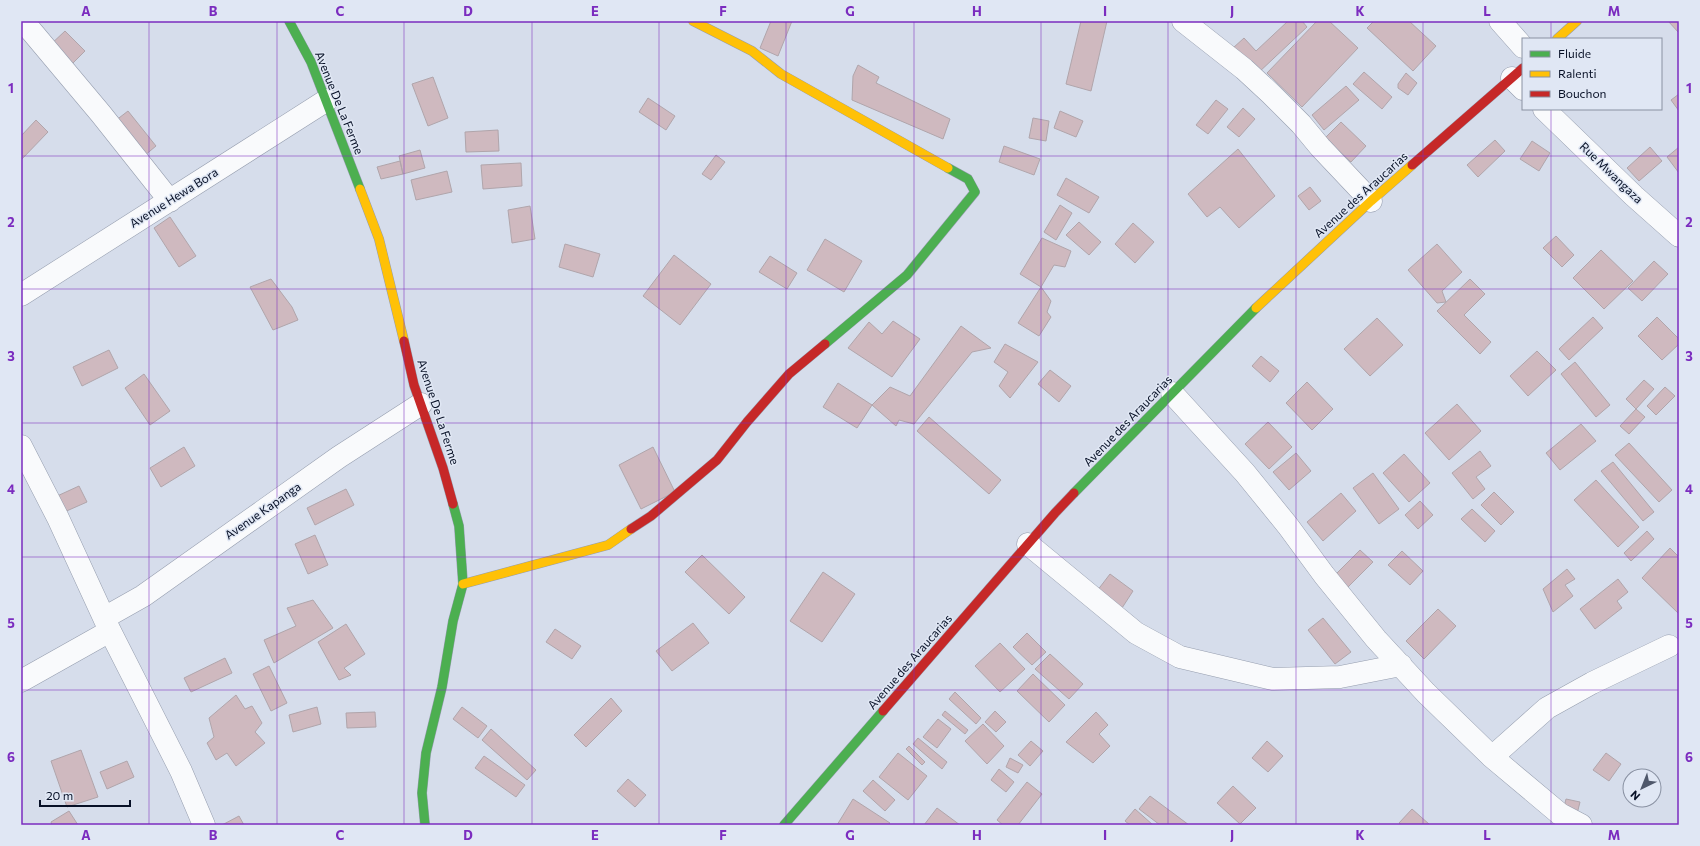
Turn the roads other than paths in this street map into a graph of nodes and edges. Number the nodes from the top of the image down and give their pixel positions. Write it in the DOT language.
graph roads {
  1 [pos="23,21"];
  2 [pos="288,21"];
  3 [pos="693,21"];
  4 [pos="1183,21"];
  5 [pos="1500,21"];
  6 [pos="1577,21"];
  7 [pos="1558,38"];
  8 [pos="1522,46"];
  9 [pos="1519,78"];
  10 [pos="327,100"];
  11 [pos="1545,110"];
  12 [pos="170,200"];
  13 [pos="1371,201"];
  14 [pos="1679,236"];
  15 [pos="21,295"];
  16 [pos="1172,393"];
  17 [pos="420,404"];
  18 [pos="21,446"];
  19 [pos="1028,544"];
  20 [pos="463,584"];
  21 [pos="107,624"];
  22 [pos="1669,646"];
  23 [pos="1401,664"];
  24 [pos="21,681"];
  25 [pos="1492,757"];
  26 [pos="788,824"];
  27 [pos="204,825"];
  28 [pos="424,825"];
  29 [pos="1581,825"];
  1 -- 12 [label="street"];
  2 -- 10 [label="street, Avenue De La Ferme"];
  3 -- 20 [label="street"];
  4 -- 13 [label="street"];
  5 -- 8 [label="street"];
  6 -- 7 [label="street"];
  9 -- 13 [label="street, Avenue des Araucarias"];
  10 -- 12 [label="street, Avenue Hewa Bora"];
  10 -- 17 [label="street, Avenue De La Ferme"];
  11 -- 14 [label="street, Rue Mwangaza"];
  12 -- 15 [label="street, Avenue Hewa Bora"];
  13 -- 16 [label="street, Avenue des Araucarias"];
  16 -- 19 [label="street, Avenue des Araucarias"];
  16 -- 23 [label="street"];
  17 -- 20 [label="street, Avenue De La Ferme"];
  17 -- 21 [label="street, Avenue Kapanga"];
  18 -- 21 [label="street"];
  19 -- 23 [label="street"];
  19 -- 26 [label="street, Avenue des Araucarias"];
  20 -- 28 [label="street, Avenue De La Ferme"];
  21 -- 24 [label="street, Avenue Kapanga"];
  21 -- 27 [label="street"];
  22 -- 25 [label="street"];
  23 -- 25 [label="street"];
  25 -- 29 [label="street"];
}
